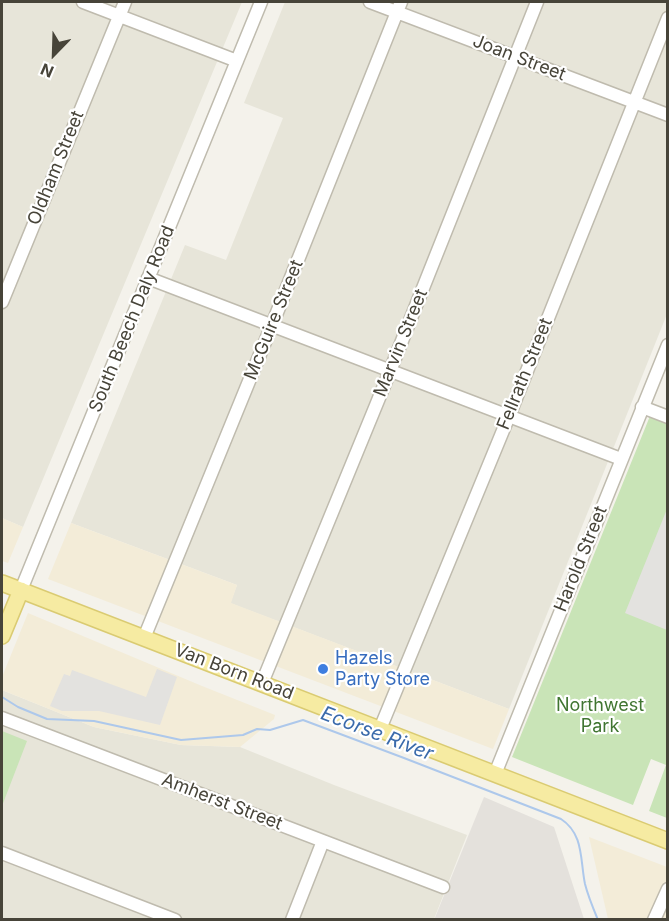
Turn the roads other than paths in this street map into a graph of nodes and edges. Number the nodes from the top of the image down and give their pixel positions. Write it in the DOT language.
graph roads {
  1 [pos="83,2"];
  2 [pos="125,2"];
  3 [pos="261,2"];
  4 [pos="370,2"];
  5 [pos="537,2"];
  6 [pos="399,7"];
  7 [pos="120,15"];
  8 [pos="668,18"];
  9 [pos="515,57"];
  10 [pos="237,61"];
  11 [pos="633,102"];
  12 [pos="668,115"];
  13 [pos="148,278"];
  14 [pos="2,302"];
  15 [pos="272,325"];
  16 [pos="668,345"];
  17 [pos="390,371"];
  18 [pos="642,407"];
  19 [pos="508,416"];
  20 [pos="668,417"];
  21 [pos="621,459"];
  22 [pos="2,583"];
  23 [pos="21,590"];
  24 [pos="2,636"];
  25 [pos="144,638"];
  26 [pos="262,683"];
  27 [pos="2,718"];
  28 [pos="380,729"];
  29 [pos="495,774"];
  30 [pos="323,841"];
  31 [pos="668,841"];
  32 [pos="2,853"];
  33 [pos="443,887"];
  34 [pos="668,889"];
  35 [pos="175,920"];
  36 [pos="292,920"];
  37 [pos="654,920"];
  1 -- 7 [label="street"];
  2 -- 7 [label="street, Oldham Street"];
  3 -- 10 [label="street, South Beech Daly Road"];
  4 -- 6 [label="street, Joan Street"];
  5 -- 9 [label="street, Marvin Street"];
  6 -- 9 [label="street, Joan Street"];
  6 -- 15 [label="street, McGuire Street"];
  7 -- 10 [label="street"];
  7 -- 14 [label="street, Oldham Street"];
  8 -- 11 [label="street, Fellrath Street"];
  9 -- 11 [label="street, Joan Street"];
  9 -- 17 [label="street, Marvin Street"];
  10 -- 13 [label="street, South Beech Daly Road"];
  11 -- 12 [label="street, Joan Street"];
  11 -- 19 [label="street, Fellrath Street"];
  13 -- 15 [label="street"];
  13 -- 23 [label="street, South Beech Daly Road"];
  15 -- 17 [label="street"];
  15 -- 25 [label="street, McGuire Street"];
  16 -- 18 [label="street, Harold Street"];
  17 -- 19 [label="street"];
  17 -- 26 [label="street, Marvin Street"];
  18 -- 20 [label="street"];
  18 -- 21 [label="street, Harold Street"];
  19 -- 21 [label="street"];
  19 -- 28 [label="street, Fellrath Street"];
  21 -- 29 [label="street, Harold Street"];
  22 -- 23 [label="main road, Van Born Road"];
  23 -- 24 [label="main road, South Beech Daly Road"];
  23 -- 25 [label="main road, Van Born Road"];
  25 -- 26 [label="main road, Van Born Road"];
  26 -- 28 [label="main road, Van Born Road"];
  27 -- 30 [label="street, Amherst Street"];
  28 -- 29 [label="main road, Van Born Road"];
  29 -- 31 [label="main road, Van Born Road"];
  30 -- 33 [label="street, Amherst Street"];
  30 -- 36 [label="street"];
  32 -- 35 [label="street"];
  34 -- 37 [label="street"];
}
